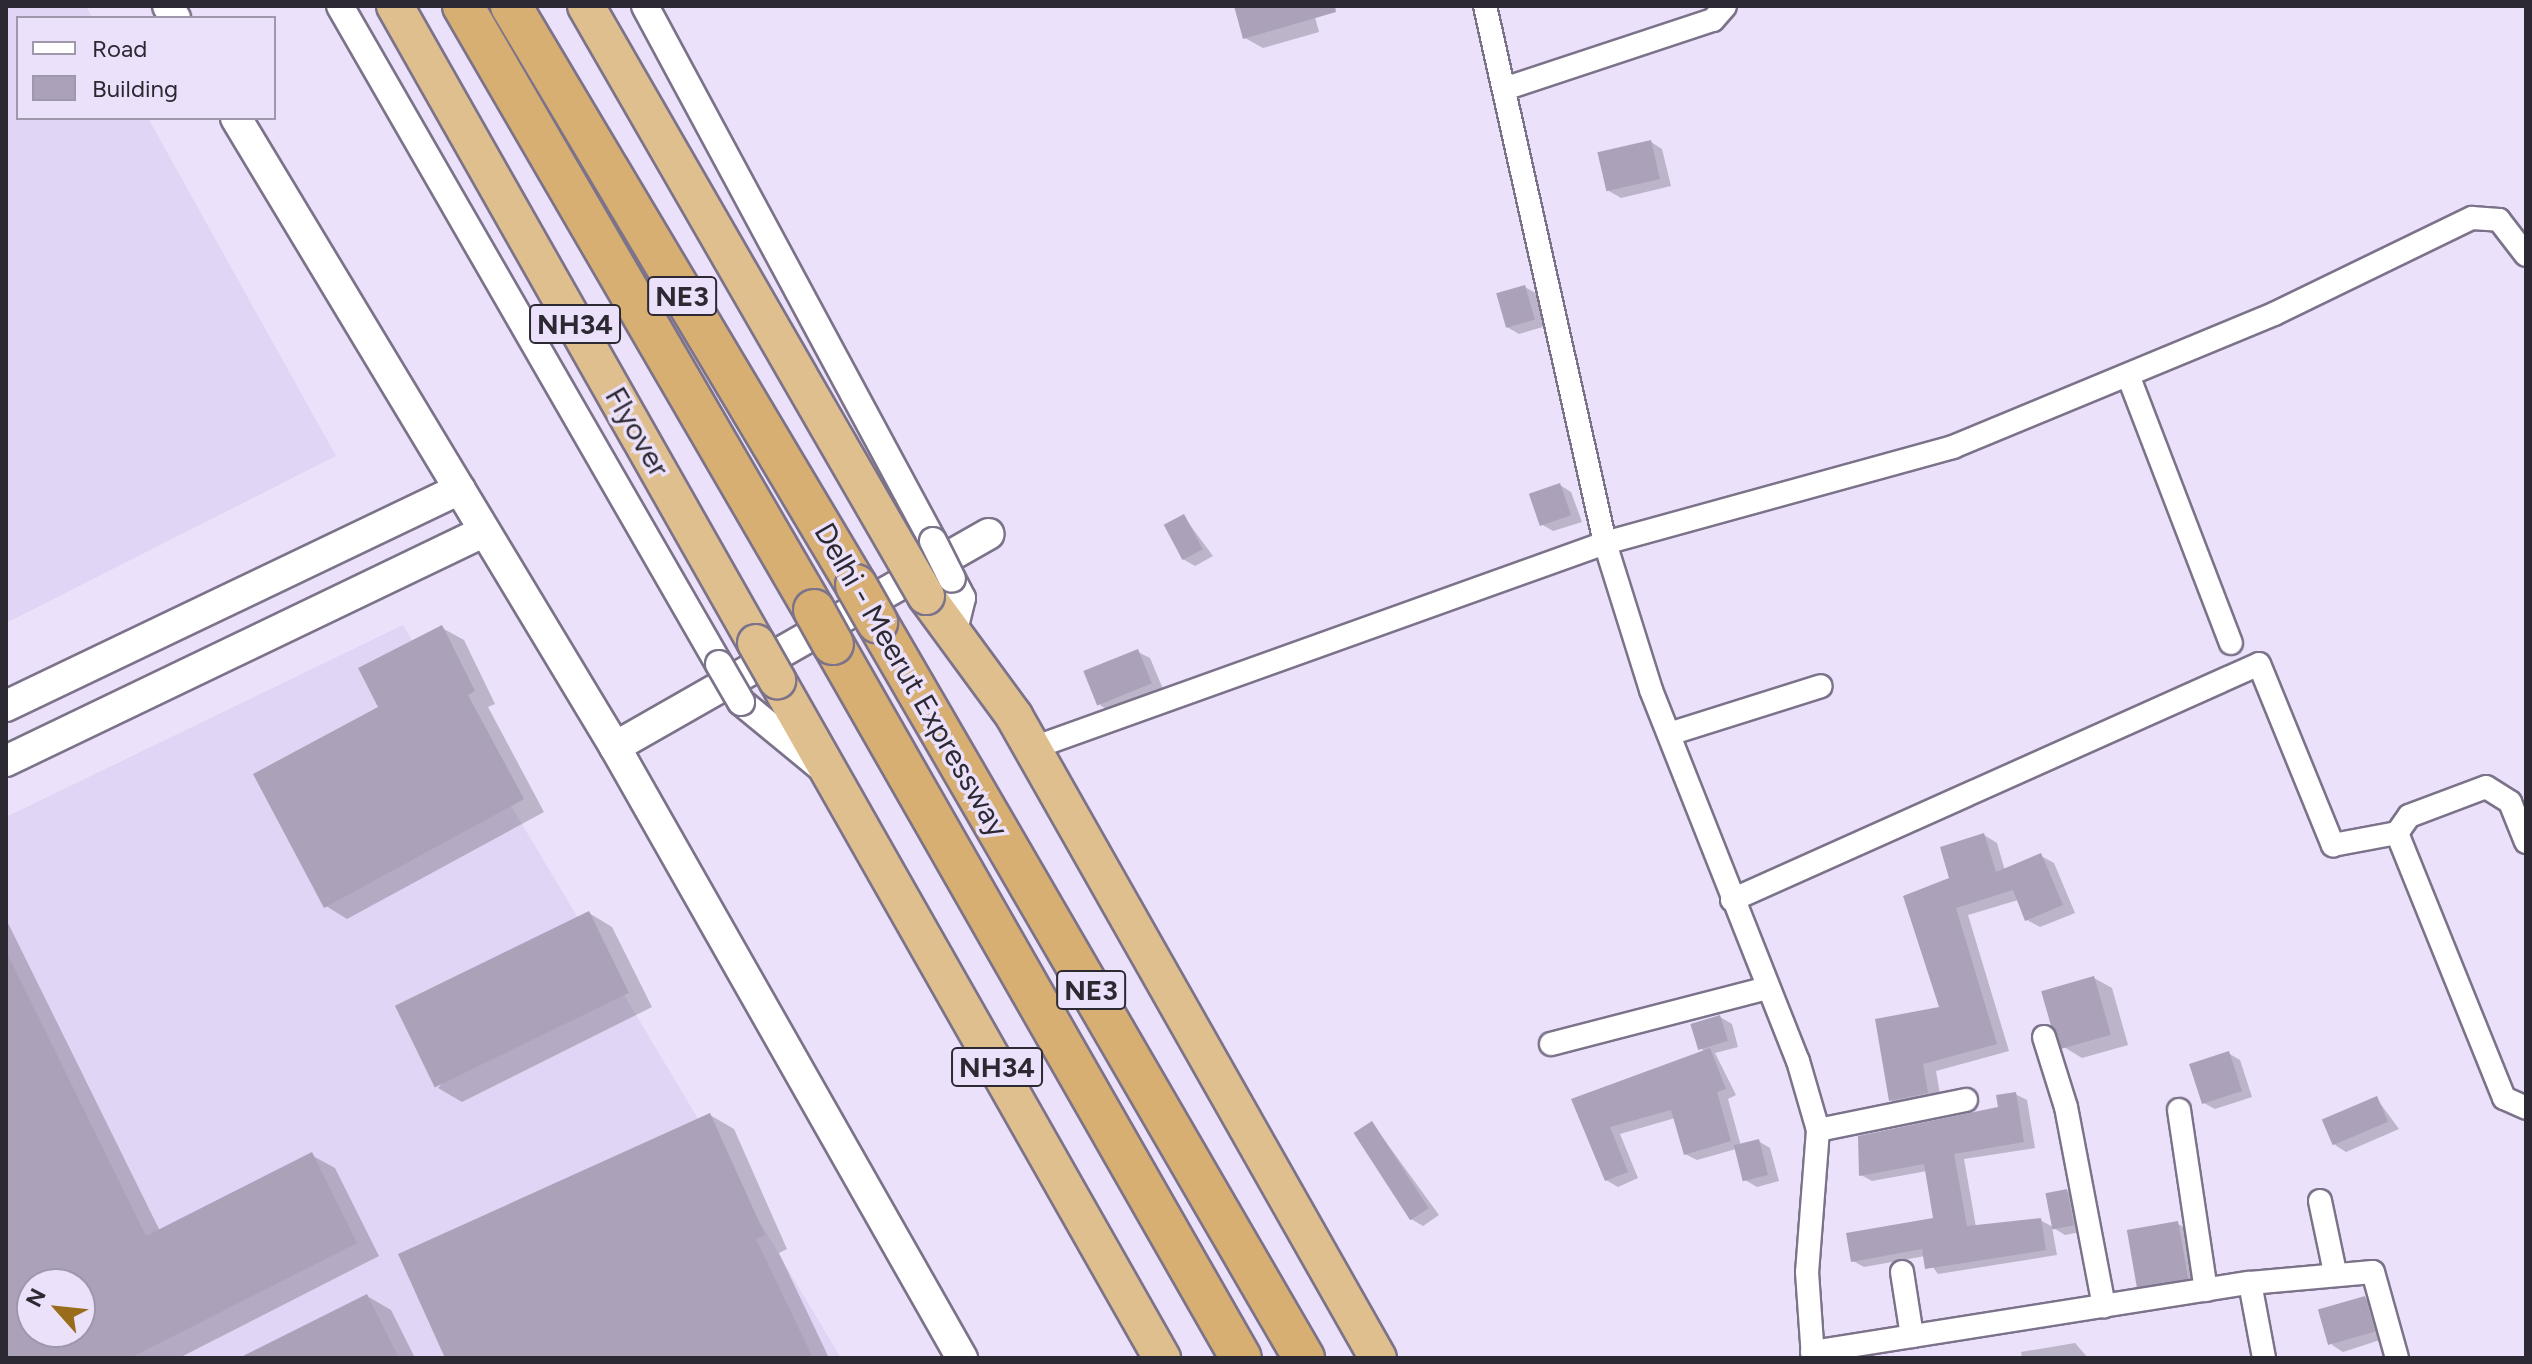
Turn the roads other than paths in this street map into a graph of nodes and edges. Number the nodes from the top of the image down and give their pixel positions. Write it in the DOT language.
graph roads {
  1 [pos="340,6"];
  2 [pos="395,6"];
  3 [pos="463,6"];
  4 [pos="511,6"];
  5 [pos="586,6"];
  6 [pos="645,6"];
  7 [pos="1485,6"];
  8 [pos="1725,6"];
  9 [pos="1504,89"];
  10 [pos="237,120"];
  11 [pos="2526,255"];
  12 [pos="2128,375"];
  13 [pos="460,489"];
  14 [pos="485,531"];
  15 [pos="988,534"];
  16 [pos="1605,543"];
  17 [pos="939,587"];
  18 [pos="2231,643"];
  19 [pos="1821,686"];
  20 [pos="6,706"];
  21 [pos="1669,734"];
  22 [pos="615,747"];
  23 [pos="1033,748"];
  24 [pos="6,761"];
  25 [pos="831,775"];
  26 [pos="2397,833"];
  27 [pos="2526,842"];
  28 [pos="1732,900"];
  29 [pos="1768,988"];
  30 [pos="2044,1037"];
  31 [pos="1551,1044"];
  32 [pos="1966,1100"];
  33 [pos="2526,1108"];
  34 [pos="2179,1110"];
  35 [pos="1818,1130"];
  36 [pos="2320,1201"];
  37 [pos="1902,1272"];
  38 [pos="2335,1272"];
  39 [pos="2250,1283"];
  40 [pos="2206,1290"];
  41 [pos="2104,1306"];
  42 [pos="1912,1336"];
  43 [pos="1813,1355"];
  44 [pos="962,1358"];
  45 [pos="1162,1358"];
  46 [pos="1241,1358"];
  47 [pos="1304,1358"];
  48 [pos="1378,1358"];
  49 [pos="2264,1358"];
  50 [pos="2397,1358"];
  1 -- 25 [label="street, bridge"];
  2 -- 25 [label="highway, Flyover / NH34, bridge"];
  3 -- 46 [label="highway, Delhi - Meerut Expressway / NE3, bridge"];
  4 -- 47 [label="highway, Delhi - Meerut Expressway / NE3, bridge"];
  5 -- 17 [label="highway, bridge"];
  6 -- 17 [label="street, bridge"];
  7 -- 9 [label="street"];
  8 -- 9 [label="street"];
  9 -- 16 [label="street"];
  10 -- 13 [label="main road"];
  11 -- 12 [label="street"];
  12 -- 16 [label="street"];
  12 -- 18 [label="street"];
  13 -- 14 [label="main road"];
  13 -- 20 [label="main road"];
  14 -- 22 [label="main road"];
  14 -- 24 [label="main road"];
  15 -- 22 [label="main road"];
  16 -- 21 [label="street"];
  16 -- 23 [label="street"];
  17 -- 23 [label="highway"];
  19 -- 21 [label="street"];
  21 -- 28 [label="street"];
  22 -- 44 [label="main road"];
  23 -- 48 [label="highway"];
  25 -- 45 [label="highway, NH34"];
  26 -- 27 [label="street"];
  26 -- 28 [label="street"];
  26 -- 33 [label="street"];
  28 -- 29 [label="street"];
  29 -- 31 [label="street"];
  29 -- 35 [label="street"];
  30 -- 41 [label="street"];
  32 -- 35 [label="street"];
  34 -- 40 [label="street"];
  35 -- 43 [label="street"];
  36 -- 38 [label="street"];
  37 -- 42 [label="street"];
  38 -- 39 [label="street"];
  38 -- 50 [label="street"];
  39 -- 40 [label="street"];
  39 -- 49 [label="street"];
  40 -- 41 [label="street"];
  41 -- 42 [label="street"];
  42 -- 43 [label="street"];
}
